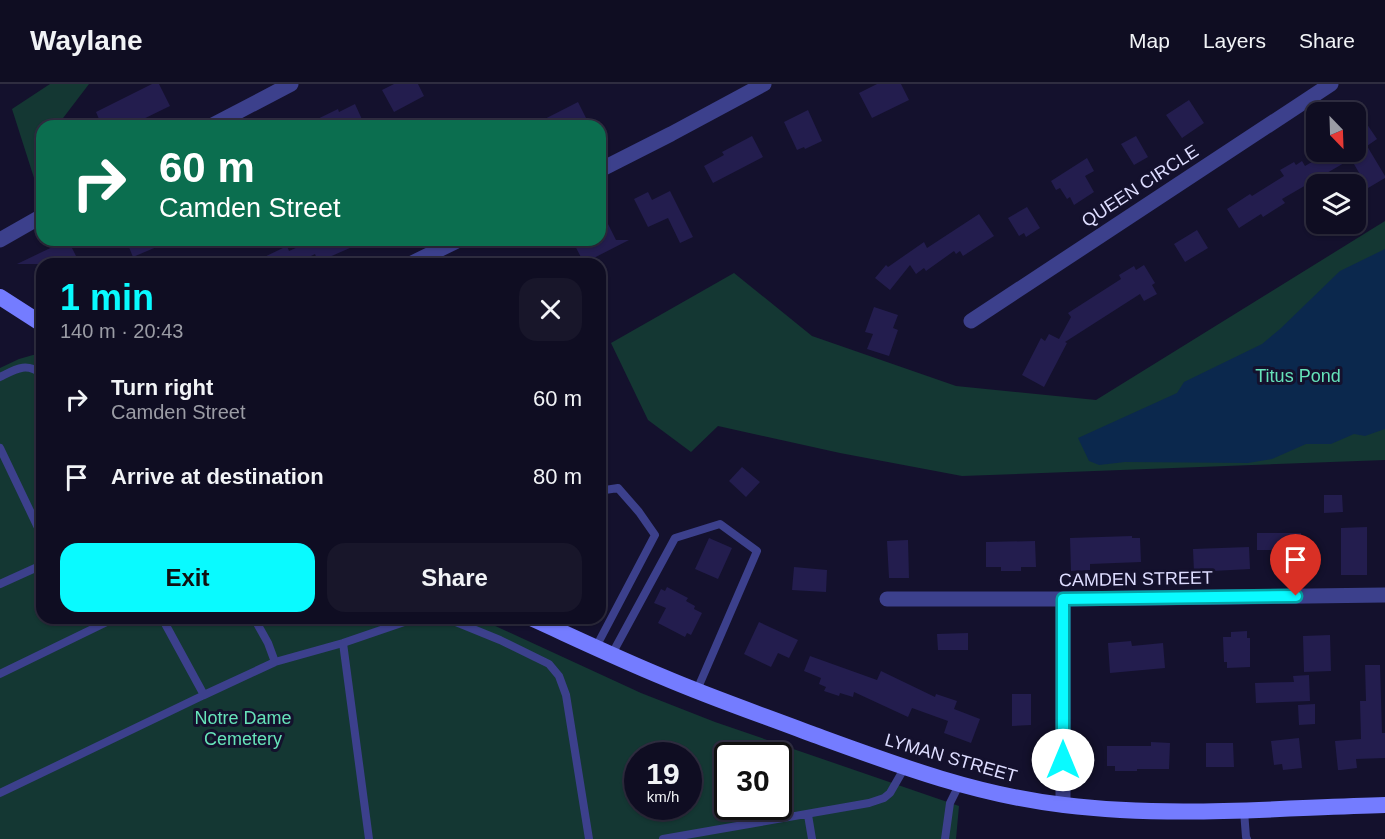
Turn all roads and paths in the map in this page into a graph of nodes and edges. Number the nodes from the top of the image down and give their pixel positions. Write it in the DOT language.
graph roads {
  1 [pos="291,84"];
  2 [pos="764,84"];
  3 [pos="1331,84"];
  4 [pos="222,120"];
  5 [pos="606,167"];
  6 [pos="36,219"];
  7 [pos="0,240"];
  8 [pos="447,246"];
  9 [pos="422,258"];
  10 [pos="0,297"];
  11 [pos="36,320"];
  12 [pos="971,321"];
  13 [pos="36,370"];
  14 [pos="0,377"];
  15 [pos="0,448"];
  16 [pos="606,490"];
  17 [pos="36,524"];
  18 [pos="36,568"];
  19 [pos="0,584"];
  20 [pos="1385,595"];
  21 [pos="887,599"];
  22 [pos="1063,599"];
  23 [pos="103,624"];
  24 [pos="165,624"];
  25 [pos="257,624"];
  26 [pos="398,624"];
  27 [pos="461,624"];
  28 [pos="547,624"];
  29 [pos="343,643"];
  30 [pos="596,647"];
  31 [pos="612,654"];
  32 [pos="274,662"];
  33 [pos="0,674"];
  34 [pos="697,690"];
  35 [pos="204,695"];
  36 [pos="904,767"];
  37 [pos="959,784"];
  38 [pos="0,793"];
  39 [pos="1063,805"];
  40 [pos="1385,805"];
  41 [pos="1244,810"];
  42 [pos="808,815"];
  43 [pos="369,839"];
  44 [pos="589,839"];
  45 [pos="663,839"];
  46 [pos="812,839"];
  47 [pos="945,839"];
  48 [pos="1247,839"];
  1 -- 4 [label="street"];
  2 -- 5 [label="street"];
  3 -- 12 [label="street, QUEEN CIRCLE"];
  6 -- 7 [label="street"];
  8 -- 9 [label="street"];
  10 -- 11 [label="main road"];
  13 -- 14 [label="lane"];
  15 -- 17 [label="lane"];
  16 -- 30 [label="lane"];
  18 -- 19 [label="lane"];
  20 -- 22 [label="street, CAMDEN STREET"];
  21 -- 22 [label="street, CAMDEN STREET"];
  22 -- 39 [label="street"];
  23 -- 33 [label="lane"];
  24 -- 35 [label="lane"];
  25 -- 32 [label="lane"];
  26 -- 29 [label="lane"];
  27 -- 44 [label="lane"];
  28 -- 30 [label="main road, LYMAN STREET"];
  29 -- 32 [label="lane"];
  29 -- 43 [label="lane"];
  30 -- 31 [label="main road, LYMAN STREET"];
  31 -- 34 [label="main road, LYMAN STREET"];
  31 -- 34 [label="lane"];
  32 -- 35 [label="lane"];
  34 -- 36 [label="main road, LYMAN STREET"];
  35 -- 38 [label="lane"];
  36 -- 37 [label="main road, LYMAN STREET"];
  36 -- 42 [label="lane"];
  37 -- 39 [label="main road, LYMAN STREET"];
  37 -- 47 [label="lane"];
  39 -- 41 [label="main road, LYMAN STREET"];
  40 -- 41 [label="main road, LYMAN STREET"];
  41 -- 48 [label="lane"];
  42 -- 45 [label="lane"];
  42 -- 46 [label="lane"];
}
